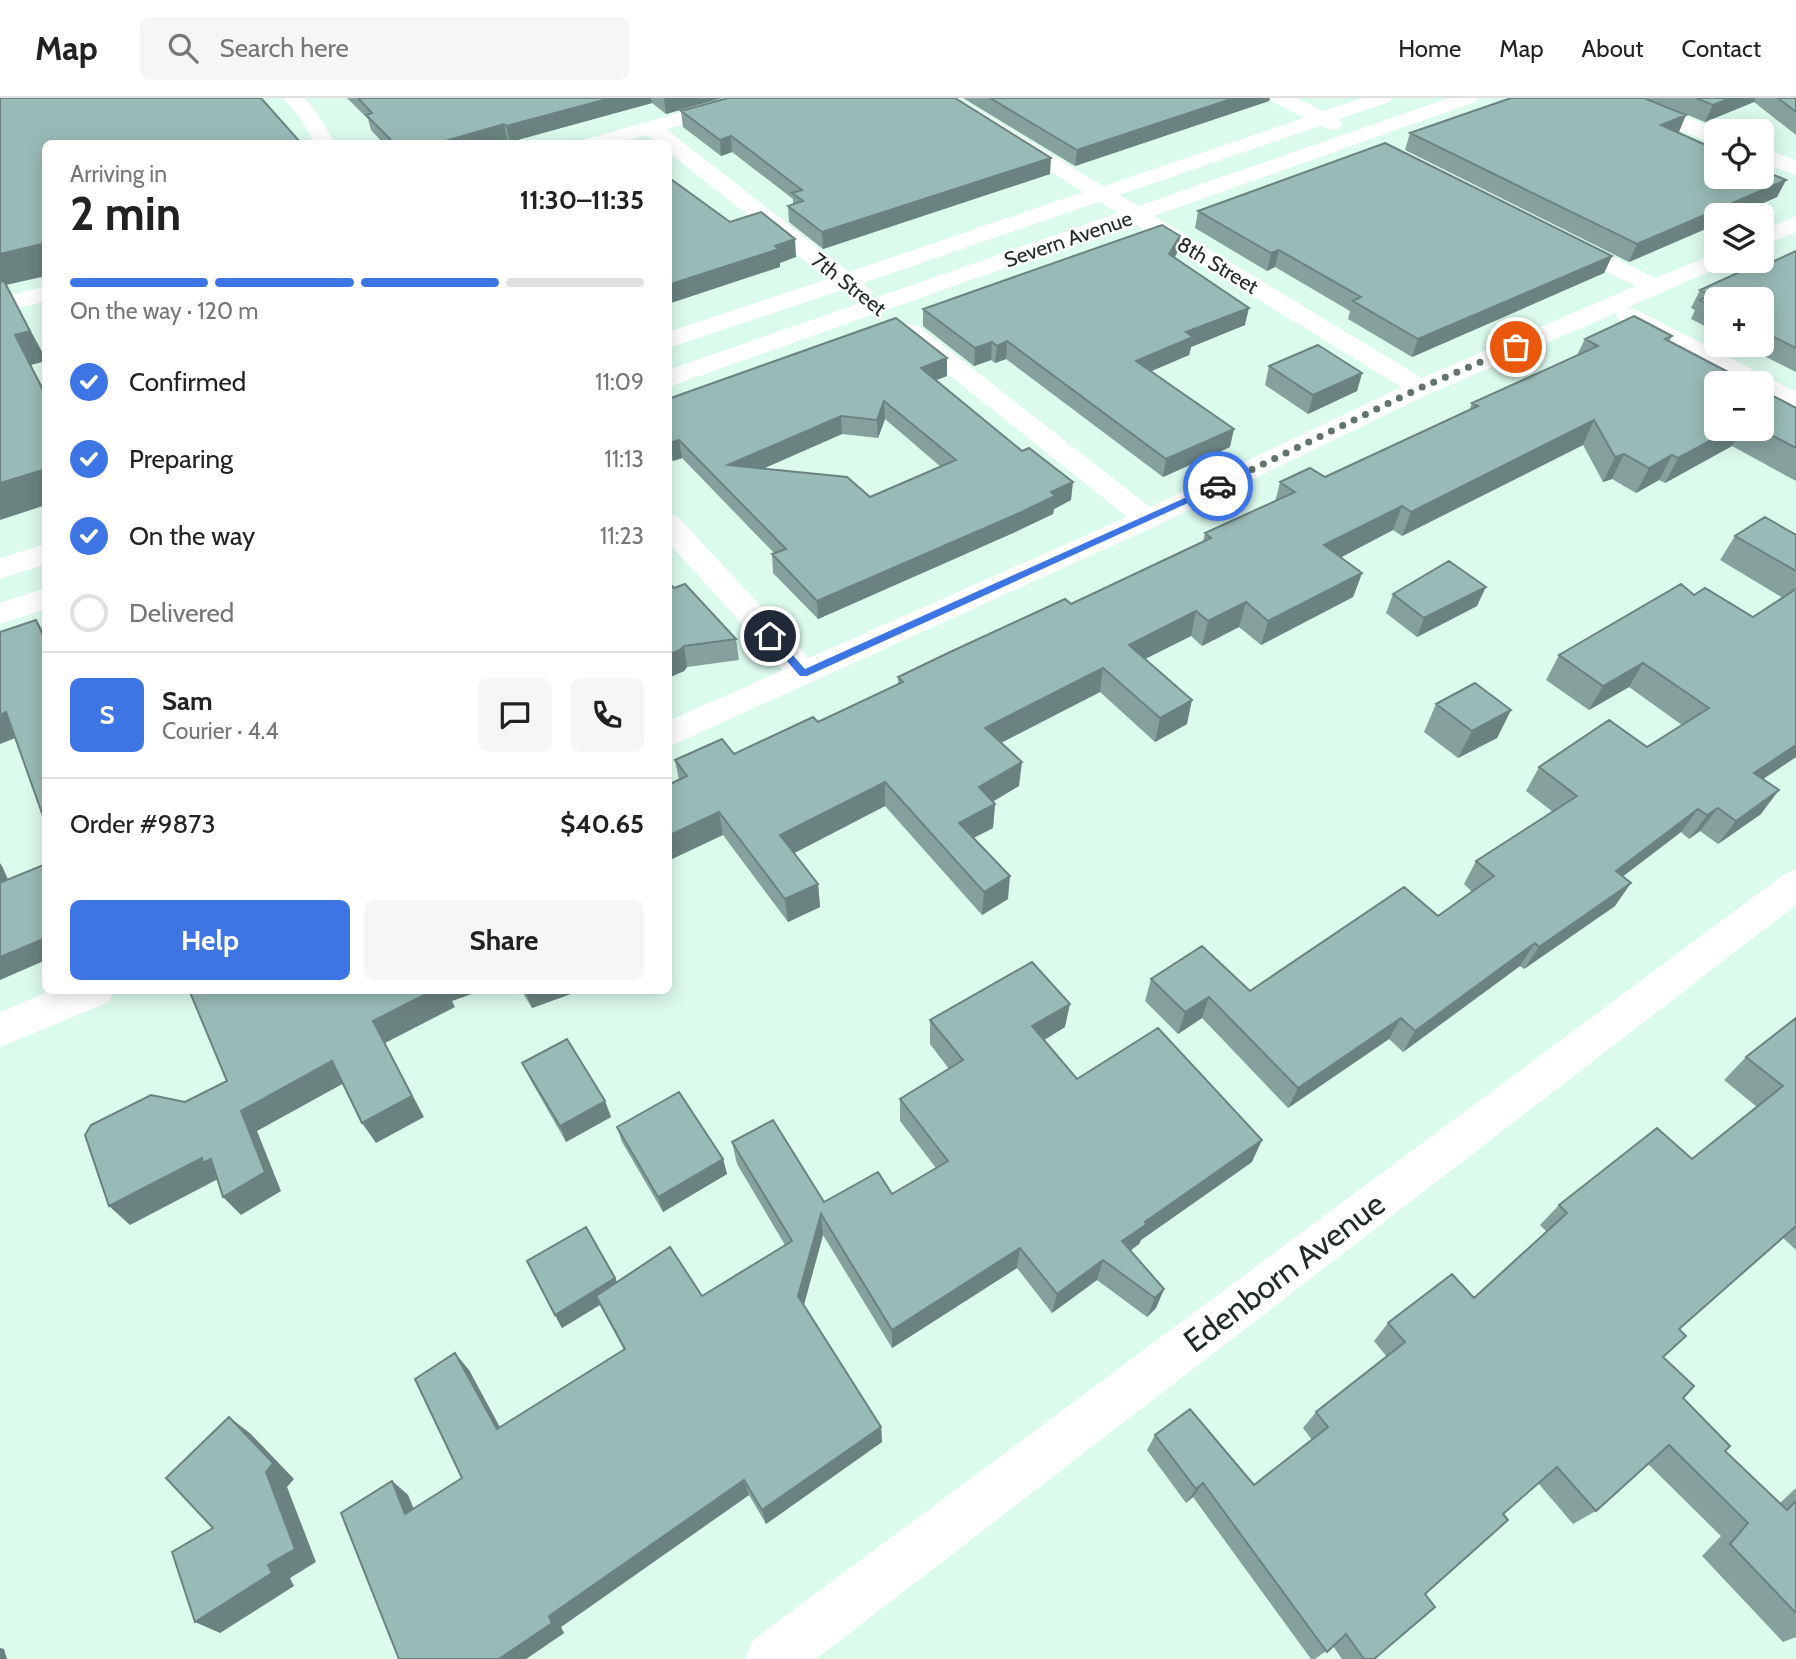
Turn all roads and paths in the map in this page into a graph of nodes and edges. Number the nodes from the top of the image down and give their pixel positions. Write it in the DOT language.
graph roads {
  1 [pos="293,98"];
  2 [pos="754,98"];
  3 [pos="944,98"];
  4 [pos="1280,98"];
  5 [pos="1382,98"];
  6 [pos="1468,98"];
  7 [pos="1620,98"];
  8 [pos="1321,119"];
  9 [pos="650,127"];
  10 [pos="1704,132"];
  11 [pos="1358,137"];
  12 [pos="324,140"];
  13 [pos="604,140"];
  14 [pos="666,140"];
  15 [pos="672,144"];
  16 [pos="1382,149"];
  17 [pos="1774,160"];
  18 [pos="1796,168"];
  19 [pos="1102,193"];
  20 [pos="1136,215"];
  21 [pos="1796,223"];
  22 [pos="1544,231"];
  23 [pos="1774,234"];
  24 [pos="1774,246"];
  25 [pos="1785,251"];
  26 [pos="1704,266"];
  27 [pos="845,281"];
  28 [pos="1655,287"];
  29 [pos="42,294"];
  30 [pos="0,306"];
  31 [pos="877,306"];
  32 [pos="1611,306"];
  33 [pos="672,340"];
  34 [pos="1736,371"];
  35 [pos="672,378"];
  36 [pos="1420,388"];
  37 [pos="1774,391"];
  38 [pos="1796,403"];
  39 [pos="1148,519"];
  40 [pos="672,527"];
  41 [pos="42,554"];
  42 [pos="0,569"];
  43 [pos="42,599"];
  44 [pos="0,614"];
  45 [pos="804,673"];
  46 [pos="672,733"];
  47 [pos="1796,885"];
  48 [pos="86,994"];
  49 [pos="0,1030"];
  50 [pos="772,1659"];
  1 -- 12 [label="street"];
  2 -- 9 [label="street"];
  3 -- 19 [label="street, 8th Street"];
  4 -- 8 [label="street"];
  5 -- 8 [label="street, Severn Avenue"];
  6 -- 11 [label="street, Severn Avenue"];
  7 -- 10 [label="main road"];
  8 -- 11 [label="street"];
  8 -- 19 [label="street, Severn Avenue"];
  9 -- 13 [label="street"];
  9 -- 14 [label="street, 7th Street"];
  11 -- 16 [label="street"];
  11 -- 20 [label="street, Severn Avenue"];
  15 -- 27 [label="street, 7th Street"];
  17 -- 18 [label="main road"];
  19 -- 20 [label="street, 8th Street"];
  19 -- 27 [label="street, Severn Avenue"];
  20 -- 31 [label="street, Severn Avenue"];
  20 -- 36 [label="street, 8th Street"];
  21 -- 23 [label="street"];
  22 -- 28 [label="street"];
  24 -- 25 [label="street"];
  26 -- 28 [label="street"];
  27 -- 31 [label="street, 7th Street"];
  27 -- 33 [label="street, Severn Avenue"];
  28 -- 32 [label="street"];
  29 -- 30 [label="street"];
  31 -- 35 [label="street, Severn Avenue"];
  31 -- 39 [label="street, 7th Street"];
  32 -- 34 [label="street"];
  32 -- 36 [label="street"];
  36 -- 39 [label="street"];
  37 -- 38 [label="street"];
  39 -- 45 [label="street"];
  40 -- 45 [label="street"];
  41 -- 42 [label="street"];
  43 -- 44 [label="street"];
  45 -- 46 [label="street"];
  47 -- 50 [label="street, Edenborn Avenue"];
  48 -- 49 [label="street"];
}
